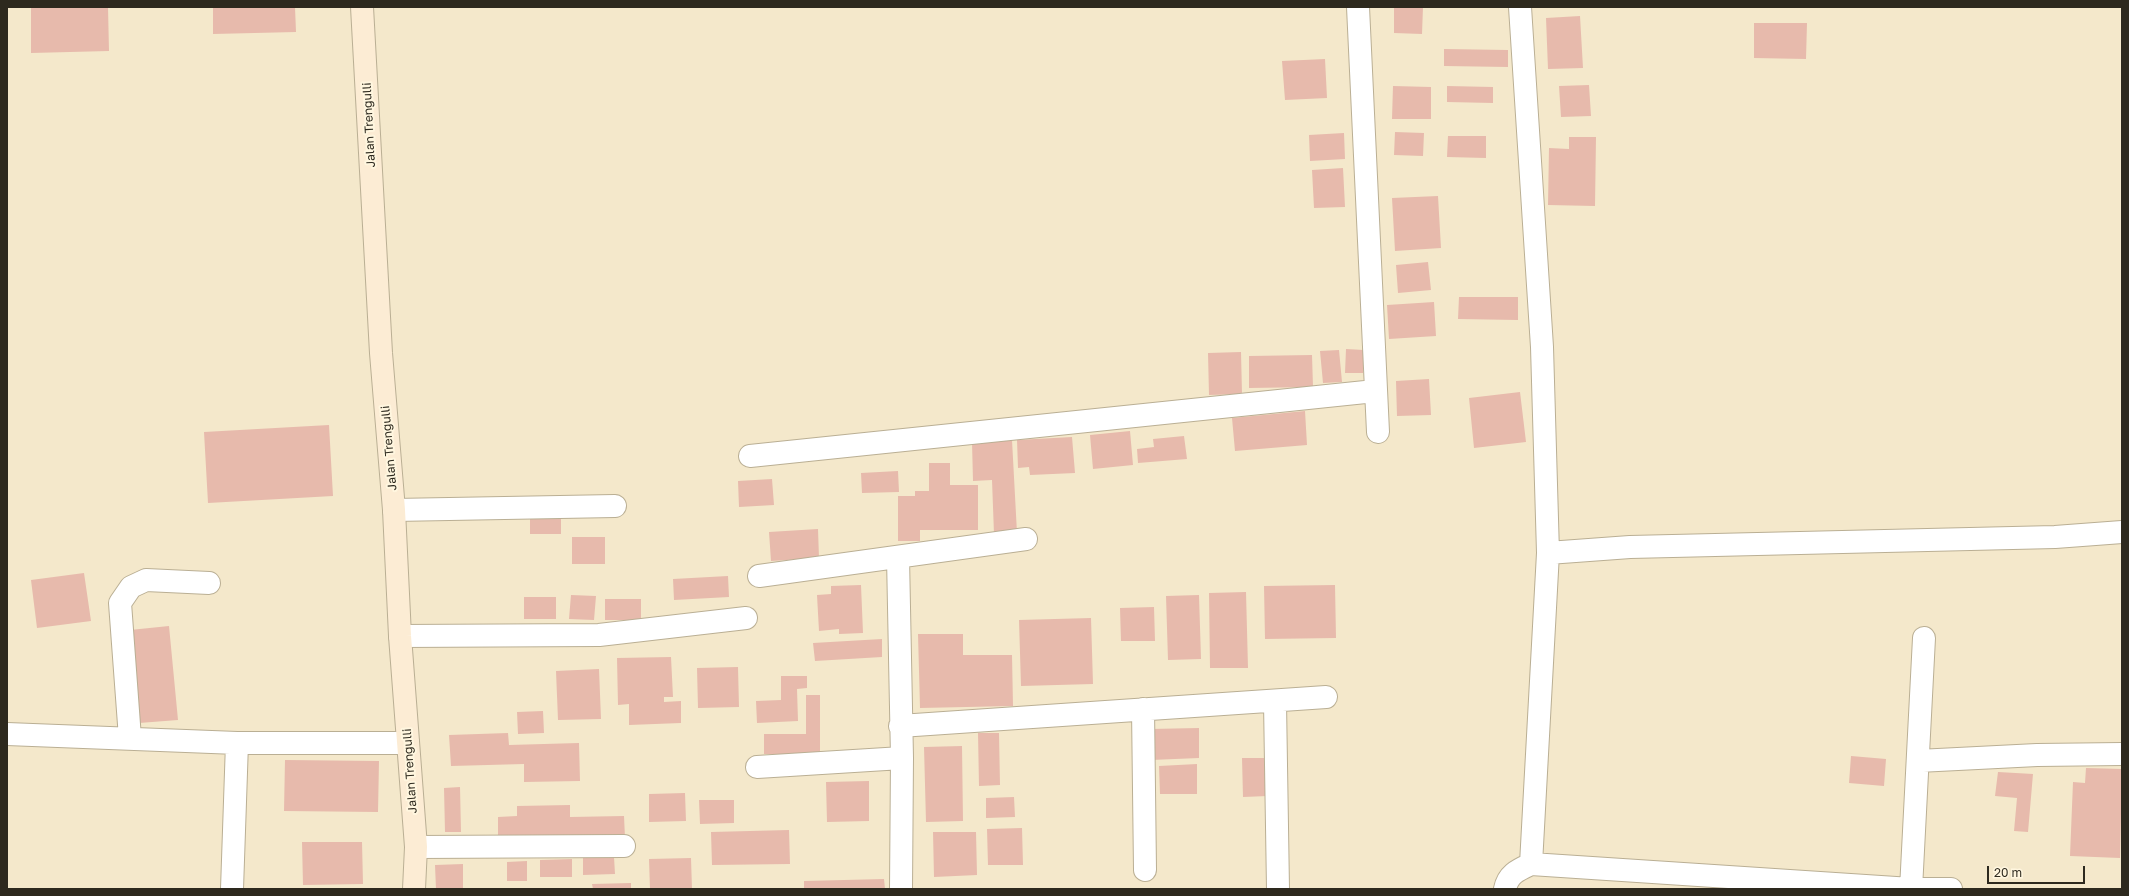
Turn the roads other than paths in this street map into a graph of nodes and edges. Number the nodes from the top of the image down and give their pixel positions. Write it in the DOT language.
graph roads {
  1 [pos="362,7"];
  2 [pos="1358,7"];
  3 [pos="1520,7"];
  4 [pos="1375,390"];
  5 [pos="1378,432"];
  6 [pos="750,456"];
  7 [pos="615,506"];
  8 [pos="394,510"];
  9 [pos="2122,532"];
  10 [pos="1026,539"];
  11 [pos="1548,553"];
  12 [pos="898,556"];
  13 [pos="759,576"];
  14 [pos="209,583"];
  15 [pos="746,618"];
  16 [pos="400,636"];
  17 [pos="1924,638"];
  18 [pos="1326,697"];
  19 [pos="1275,702"];
  20 [pos="1143,709"];
  21 [pos="900,726"];
  22 [pos="7,734"];
  23 [pos="130,738"];
  24 [pos="237,743"];
  25 [pos="408,743"];
  26 [pos="2122,754"];
  27 [pos="902,758"];
  28 [pos="1918,761"];
  29 [pos="757,767"];
  30 [pos="624,846"];
  31 [pos="416,847"];
  32 [pos="1531,864"];
  33 [pos="1146,870"];
  34 [pos="232,889"];
  35 [pos="414,889"];
  36 [pos="902,889"];
  37 [pos="1278,889"];
  38 [pos="1505,889"];
  39 [pos="1911,889"];
  40 [pos="1951,889"];
  1 -- 8 [label="main road, Jalan Trengulli"];
  2 -- 4 [label="street"];
  3 -- 11 [label="street"];
  4 -- 5 [label="street"];
  4 -- 6 [label="street"];
  7 -- 8 [label="street"];
  8 -- 16 [label="main road, Jalan Trengulli"];
  9 -- 11 [label="street"];
  10 -- 12 [label="street"];
  11 -- 32 [label="street"];
  12 -- 13 [label="street"];
  12 -- 21 [label="street"];
  14 -- 23 [label="street"];
  15 -- 16 [label="street"];
  16 -- 25 [label="main road, Jalan Trengulli"];
  17 -- 28 [label="street"];
  18 -- 19 [label="street"];
  19 -- 20 [label="street"];
  19 -- 37 [label="street"];
  20 -- 21 [label="street"];
  20 -- 33 [label="street"];
  21 -- 27 [label="street"];
  22 -- 23 [label="street"];
  23 -- 24 [label="street"];
  24 -- 25 [label="street"];
  24 -- 34 [label="street"];
  25 -- 31 [label="main road, Jalan Trengulli"];
  26 -- 28 [label="street"];
  27 -- 29 [label="street"];
  27 -- 36 [label="street"];
  28 -- 39 [label="street"];
  30 -- 31 [label="street"];
  31 -- 35 [label="main road, Jalan Trengulli"];
  32 -- 38 [label="street"];
  32 -- 39 [label="street"];
  39 -- 40 [label="street"];
}
